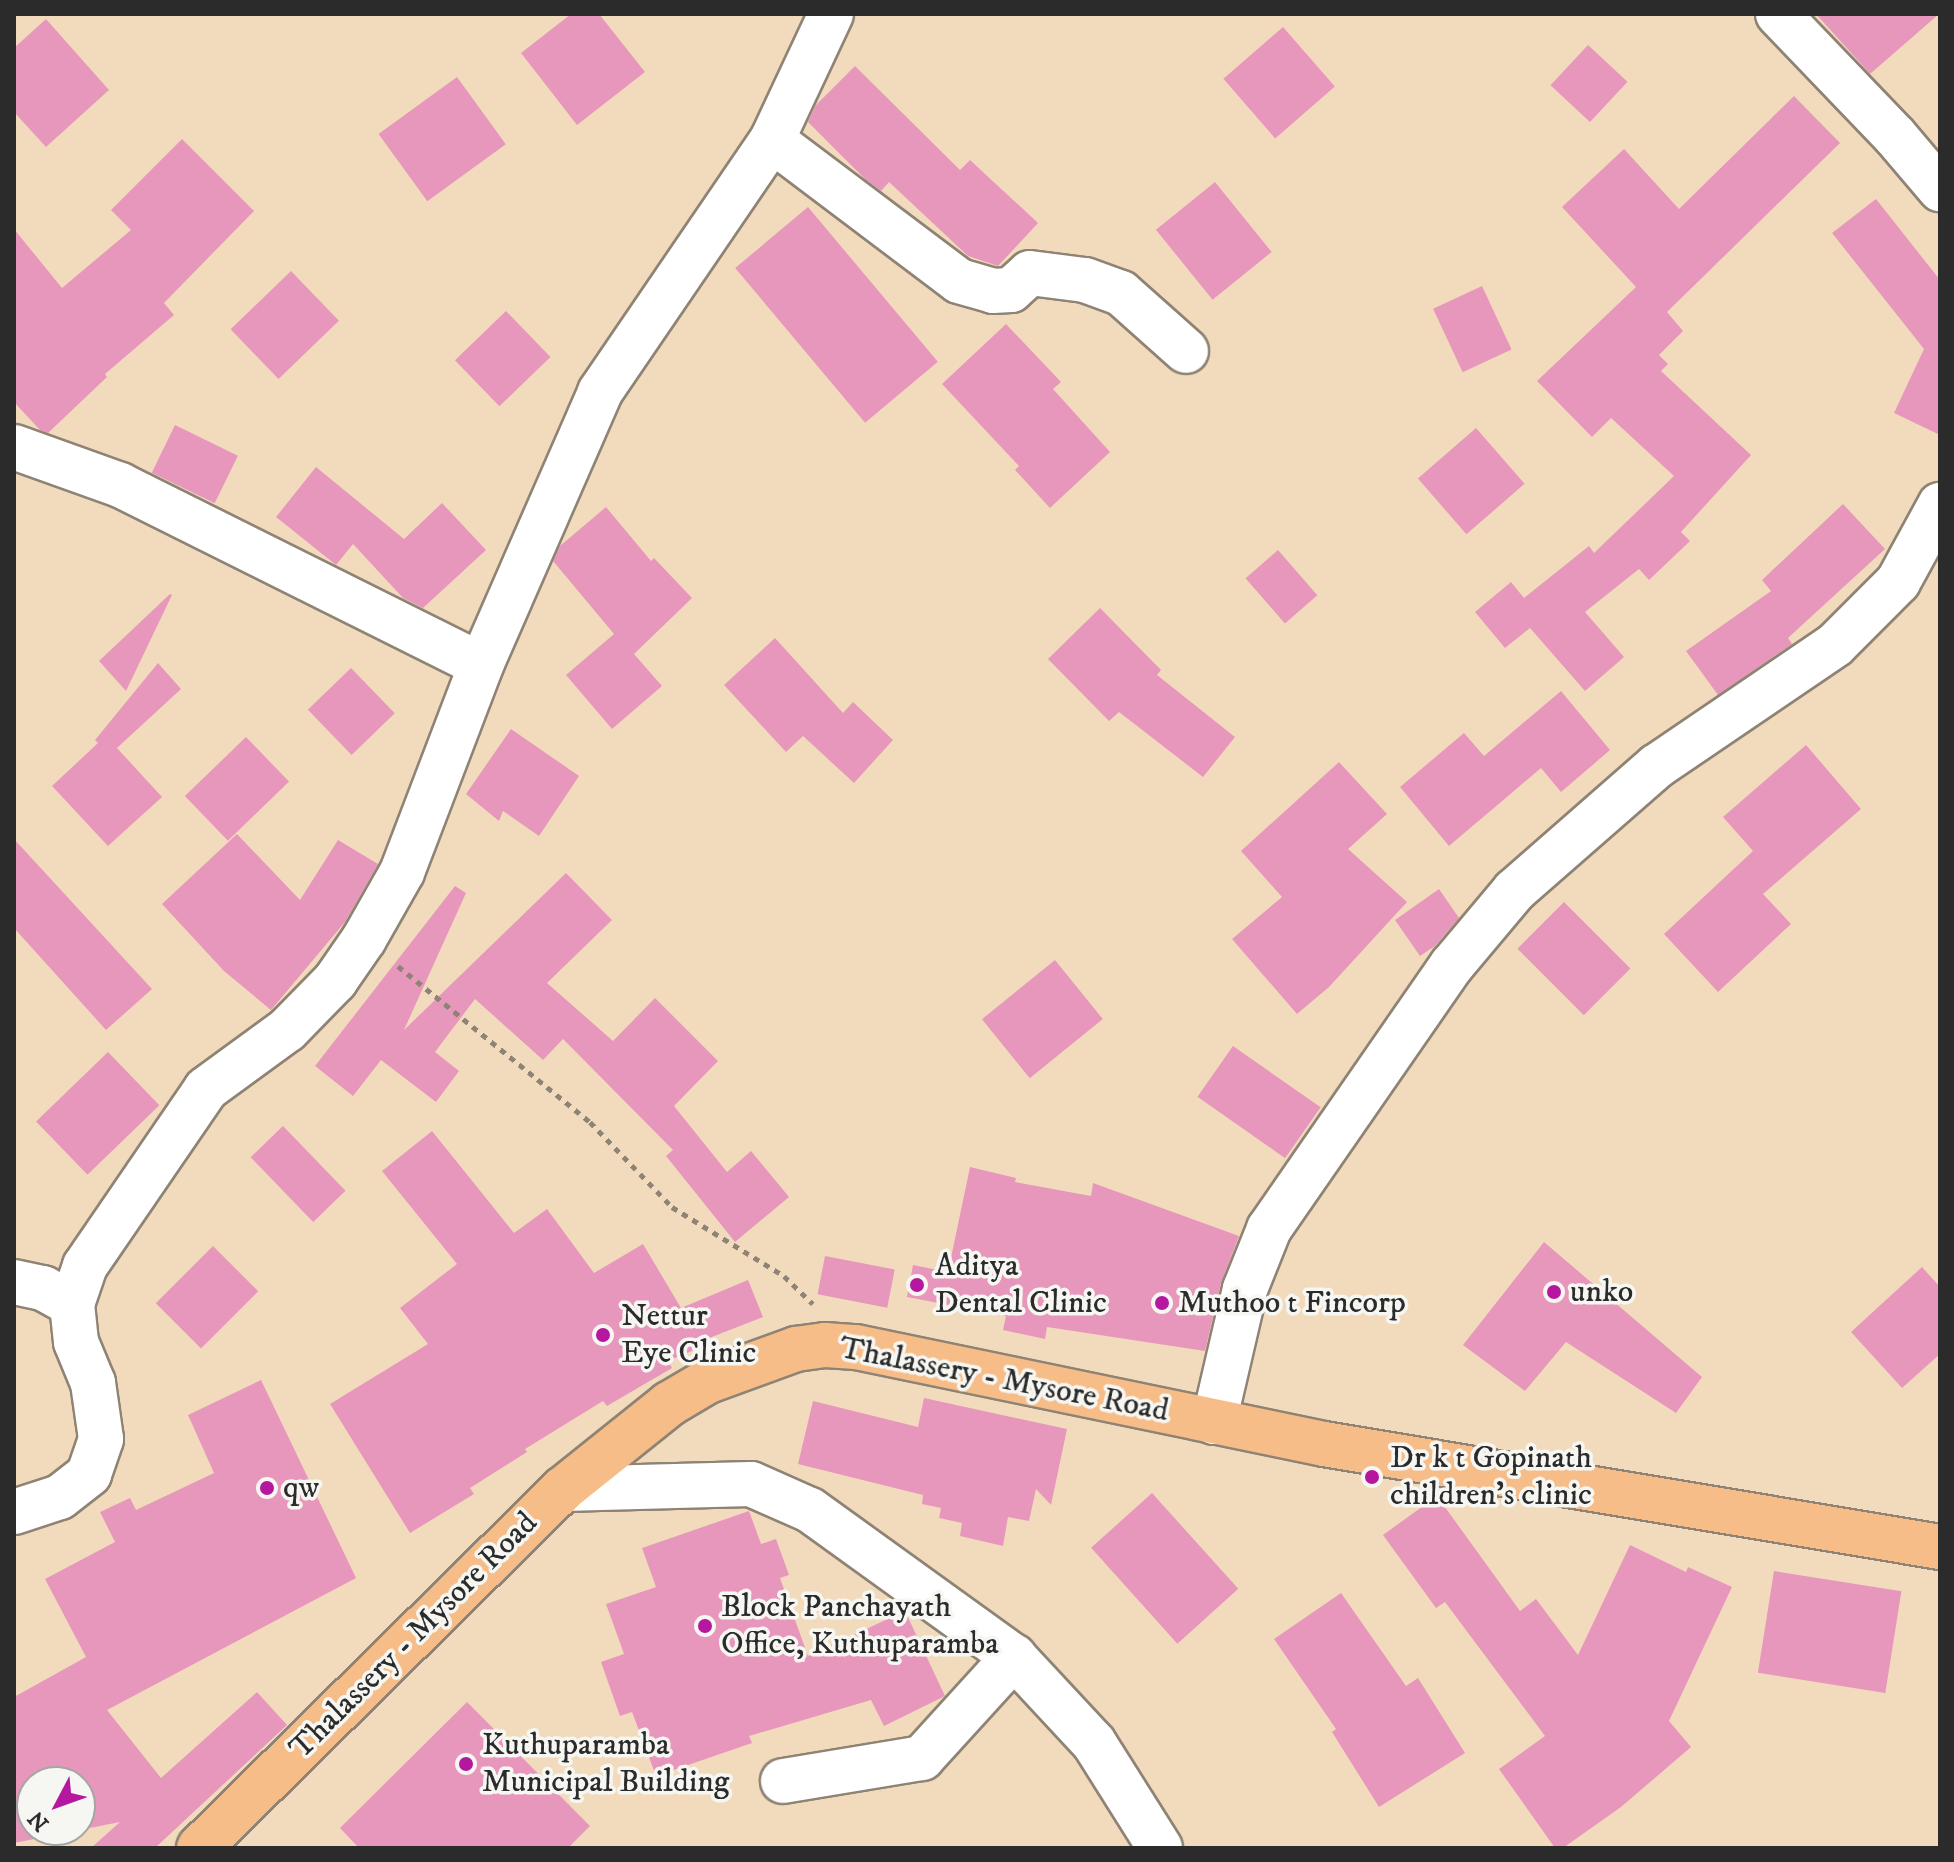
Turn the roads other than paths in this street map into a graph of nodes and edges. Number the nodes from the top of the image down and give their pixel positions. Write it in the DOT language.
graph roads {
  1 [pos="831,14"];
  2 [pos="1778,14"];
  3 [pos="772,140"];
  4 [pos="1940,189"];
  5 [pos="1186,351"];
  6 [pos="14,447"];
  7 [pos="1940,505"];
  8 [pos="481,665"];
  9 [pos="14,1282"];
  10 [pos="72,1304"];
  11 [pos="1214,1422"];
  12 [pos="563,1489"];
  13 [pos="14,1512"];
  14 [pos="1940,1547"];
  15 [pos="1014,1657"];
  16 [pos="783,1781"];
  17 [pos="199,1848"];
  18 [pos="1160,1848"];
  1 -- 3 [label="street"];
  2 -- 4 [label="street"];
  3 -- 5 [label="street"];
  3 -- 8 [label="street"];
  6 -- 8 [label="street"];
  7 -- 11 [label="street"];
  8 -- 10 [label="street"];
  9 -- 10 [label="street"];
  10 -- 13 [label="street"];
  11 -- 12 [label="main road, Thalassery - Mysore Road"];
  11 -- 14 [label="main road, Thalassery - Mysore Road"];
  12 -- 15 [label="street"];
  12 -- 17 [label="main road, Thalassery - Mysore Road"];
  15 -- 16 [label="street"];
  15 -- 18 [label="street"];
}
